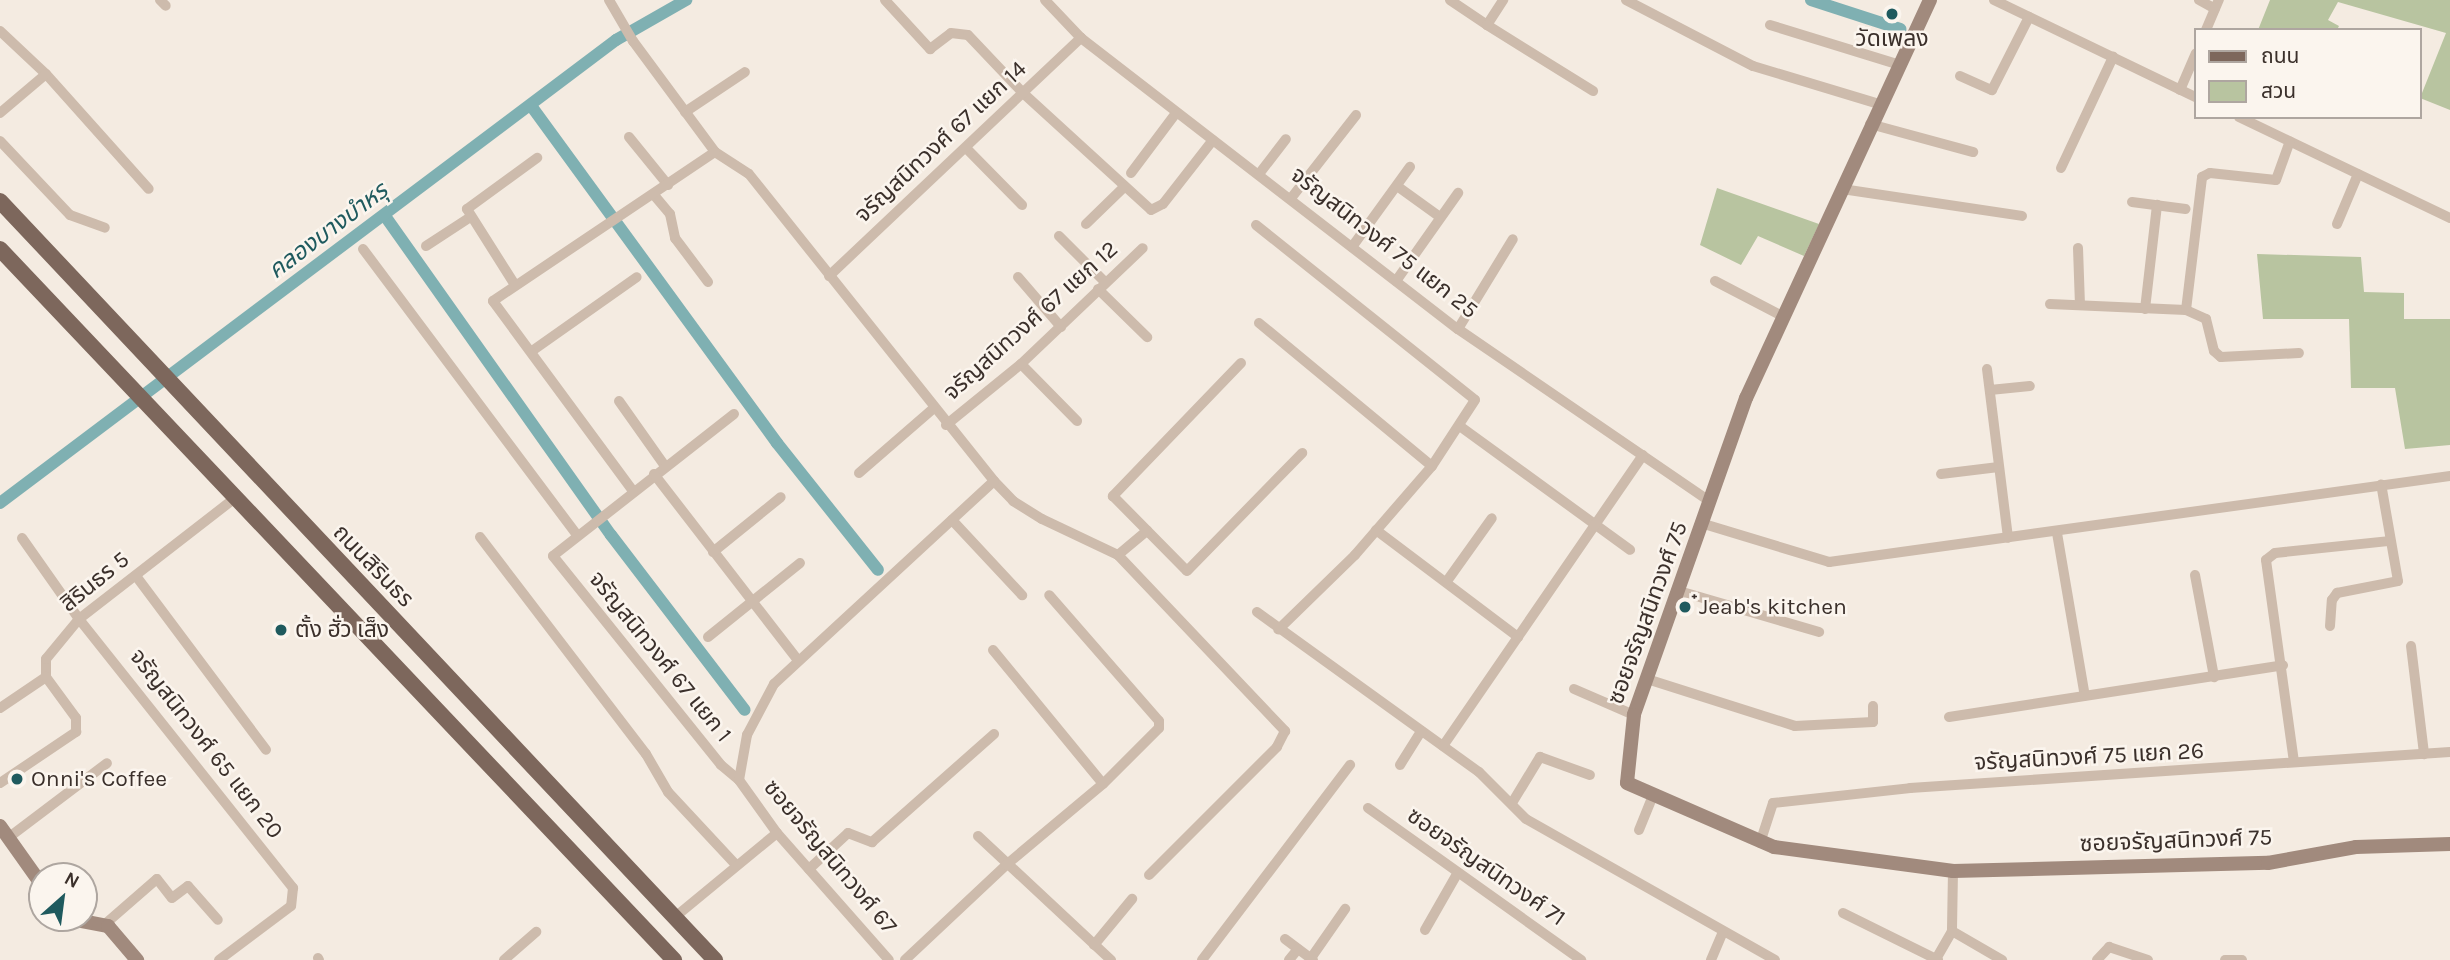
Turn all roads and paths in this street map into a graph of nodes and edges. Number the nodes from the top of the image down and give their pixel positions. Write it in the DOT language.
graph roads {
  1 [pos="609,0"];
  2 [pos="885,0"];
  3 [pos="1450,0"];
  4 [pos="1503,0"];
  5 [pos="1626,0"];
  6 [pos="1930,0"];
  7 [pos="1994,0"];
  8 [pos="2199,0"];
  9 [pos="1050,2"];
  10 [pos="2217,4"];
  11 [pos="2029,18"];
  12 [pos="1487,25"];
  13 [pos="1770,25"];
  14 [pos="2207,28"];
  15 [pos="0,31"];
  16 [pos="1081,37"];
  17 [pos="2113,57"];
  18 [pos="2194,58"];
  19 [pos="1897,64"];
  20 [pos="745,72"];
  21 [pos="46,74"];
  22 [pos="1960,76"];
  23 [pos="2180,90"];
  24 [pos="1593,91"];
  25 [pos="1023,93"];
  26 [pos="2194,96"];
  27 [pos="1879,104"];
  28 [pos="685,112"];
  29 [pos="0,113"];
  30 [pos="1176,113"];
  31 [pos="1356,116"];
  32 [pos="2243,119"];
  33 [pos="1870,124"];
  34 [pos="629,138"];
  35 [pos="1286,139"];
  36 [pos="1213,140"];
  37 [pos="0,141"];
  38 [pos="2290,141"];
  39 [pos="966,148"];
  40 [pos="715,152"];
  41 [pos="1973,152"];
  42 [pos="537,158"];
  43 [pos="1410,167"];
  44 [pos="2061,168"];
  45 [pos="1131,173"];
  46 [pos="1259,174"];
  47 [pos="2358,174"];
  48 [pos="668,186"];
  49 [pos="1397,186"];
  50 [pos="1124,187"];
  51 [pos="149,189"];
  52 [pos="1842,190"];
  53 [pos="1458,193"];
  54 [pos="654,195"];
  55 [pos="1292,197"];
  56 [pos="0,201"];
  57 [pos="2132,202"];
  58 [pos="1022,205"];
  59 [pos="2157,205"];
  60 [pos="2186,209"];
  61 [pos="2022,216"];
  62 [pos="1440,217"];
  63 [pos="469,218"];
  64 [pos="2450,218"];
  65 [pos="1086,224"];
  66 [pos="2337,224"];
  67 [pos="1256,225"];
  68 [pos="105,228"];
  69 [pos="1059,236"];
  70 [pos="1513,239"];
  71 [pos="426,246"];
  72 [pos="1352,247"];
  73 [pos="1143,248"];
  74 [pos="2078,248"];
  75 [pos="0,249"];
  76 [pos="363,249"];
  77 [pos="830,276"];
  78 [pos="638,277"];
  79 [pos="1018,277"];
  80 [pos="1395,281"];
  81 [pos="1714,281"];
  82 [pos="708,282"];
  83 [pos="515,285"];
  84 [pos="1102,286"];
  85 [pos="2050,304"];
  86 [pos="2080,305"];
  87 [pos="2145,309"];
  88 [pos="2186,310"];
  89 [pos="1782,316"];
  90 [pos="1259,323"];
  91 [pos="1061,327"];
  92 [pos="1458,329"];
  93 [pos="1147,337"];
  94 [pos="532,351"];
  95 [pos="2299,353"];
  96 [pos="1241,363"];
  97 [pos="1021,364"];
  98 [pos="1987,369"];
  99 [pos="2030,386"];
  100 [pos="1990,390"];
  101 [pos="619,401"];
  102 [pos="933,409"];
  103 [pos="734,414"];
  104 [pos="1077,421"];
  105 [pos="946,425"];
  106 [pos="1461,427"];
  107 [pos="1302,453"];
  108 [pos="1643,456"];
  109 [pos="665,466"];
  110 [pos="1432,466"];
  111 [pos="1999,467"];
  112 [pos="859,473"];
  113 [pos="654,474"];
  114 [pos="1941,474"];
  115 [pos="2450,476"];
  116 [pos="993,481"];
  117 [pos="2381,484"];
  118 [pos="633,491"];
  119 [pos="781,497"];
  120 [pos="235,498"];
  121 [pos="1711,502"];
  122 [pos="1492,518"];
  123 [pos="952,520"];
  124 [pos="1595,524"];
  125 [pos="1704,524"];
  126 [pos="1376,530"];
  127 [pos="1147,531"];
  128 [pos="2057,533"];
  129 [pos="577,535"];
  130 [pos="480,537"];
  131 [pos="22,538"];
  132 [pos="2008,538"];
  133 [pos="2390,541"];
  134 [pos="1630,550"];
  135 [pos="713,552"];
  136 [pos="1118,555"];
  137 [pos="800,563"];
  138 [pos="2195,575"];
  139 [pos="135,576"];
  140 [pos="1447,581"];
  141 [pos="1679,591"];
  142 [pos="1049,594"];
  143 [pos="1022,595"];
  144 [pos="751,602"];
  145 [pos="1257,612"];
  146 [pos="79,618"];
  147 [pos="2330,625"];
  148 [pos="1278,630"];
  149 [pos="1819,632"];
  150 [pos="708,637"];
  151 [pos="1518,637"];
  152 [pos="2411,646"];
  153 [pos="993,650"];
  154 [pos="797,659"];
  155 [pos="2283,665"];
  156 [pos="46,677"];
  157 [pos="2214,677"];
  158 [pos="1647,679"];
  159 [pos="1574,689"];
  160 [pos="2085,696"];
  161 [pos="1873,706"];
  162 [pos="0,708"];
  163 [pos="1634,715"];
  164 [pos="1949,717"];
  165 [pos="1421,732"];
  166 [pos="994,734"];
  167 [pos="1443,746"];
  168 [pos="266,750"];
  169 [pos="2450,752"];
  170 [pos="2424,754"];
  171 [pos="2294,762"];
  172 [pos="107,763"];
  173 [pos="1350,765"];
  174 [pos="1400,765"];
  175 [pos="1590,775"];
  176 [pos="739,780"];
  177 [pos="0,783"];
  178 [pos="1103,784"];
  179 [pos="1652,797"];
  180 [pos="1513,803"];
  181 [pos="1368,808"];
  182 [pos="576,812"];
  183 [pos="591,829"];
  184 [pos="1639,830"];
  185 [pos="551,831"];
  186 [pos="4,832"];
  187 [pos="777,833"];
  188 [pos="978,836"];
  189 [pos="1760,843"];
  190 [pos="2450,844"];
  191 [pos="568,848"];
  192 [pos="28,865"];
  193 [pos="736,865"];
  194 [pos="1006,865"];
  195 [pos="809,869"];
  196 [pos="1953,870"];
  197 [pos="1457,874"];
  198 [pos="1149,875"];
  199 [pos="1132,899"];
  200 [pos="1345,909"];
  201 [pos="1843,913"];
  202 [pos="675,917"];
  203 [pos="218,920"];
  204 [pos="98,924"];
  205 [pos="104,925"];
  206 [pos="1425,930"];
  207 [pos="1952,931"];
  208 [pos="536,932"];
  209 [pos="1723,932"];
  210 [pos="1285,939"];
  211 [pos="1094,945"];
  212 [pos="1298,949"];
  213 [pos="1312,959"];
  214 [pos="1937,959"];
  215 [pos="137,960"];
  216 [pos="219,960"];
  217 [pos="504,960"];
  218 [pos="674,960"];
  219 [pos="715,960"];
  220 [pos="889,960"];
  221 [pos="905,960"];
  222 [pos="1111,960"];
  223 [pos="1202,960"];
  224 [pos="1289,960"];
  225 [pos="1581,960"];
  226 [pos="1711,960"];
  227 [pos="1775,960"];
  228 [pos="2002,960"];
  229 [pos="2096,960"];
  230 [pos="2148,960"];
  231 [pos="2225,960"];
  232 [pos="2242,960"];
  1 -- 28 [label="street"];
  2 -- 25 [label="street"];
  3 -- 12 [label="street"];
  4 -- 12 [label="street"];
  5 -- 27 [label="street"];
  6 -- 19 [label="street, ซอยจรัญสนิทวงศ์ 75"];
  7 -- 11 [label="street"];
  8 -- 10 [label="street"];
  9 -- 16 [label="street, จรัญสนิทวงศ์ 75 แยก 25"];
  10 -- 14 [label="street"];
  11 -- 17 [label="street"];
  11 -- 22 [label="street"];
  12 -- 24 [label="street"];
  13 -- 19 [label="street"];
  15 -- 21 [label="street"];
  16 -- 25 [label="street, จรัญสนิทวงศ์ 67 แยก 14"];
  16 -- 30 [label="street, จรัญสนิทวงศ์ 75 แยก 25"];
  17 -- 23 [label="street"];
  17 -- 44 [label="street"];
  18 -- 23 [label="street"];
  19 -- 27 [label="street, ซอยจรัญสนิทวงศ์ 75"];
  20 -- 28 [label="street"];
  21 -- 29 [label="street"];
  21 -- 51 [label="street"];
  23 -- 26 [label="street"];
  25 -- 39 [label="street, จรัญสนิทวงศ์ 67 แยก 14"];
  25 -- 50 [label="street"];
  27 -- 33 [label="street, ซอยจรัญสนิทวงศ์ 75"];
  28 -- 40 [label="street"];
  30 -- 36 [label="street, จรัญสนิทวงศ์ 75 แยก 25"];
  30 -- 45 [label="street"];
  31 -- 55 [label="street"];
  32 -- 38 [label="street"];
  33 -- 41 [label="street"];
  33 -- 52 [label="street, ซอยจรัญสนิทวงศ์ 75"];
  34 -- 48 [label="street"];
  35 -- 46 [label="street"];
  36 -- 46 [label="street, จรัญสนิทวงศ์ 75 แยก 25"];
  36 -- 50 [label="street"];
  37 -- 68 [label="street"];
  38 -- 47 [label="street"];
  38 -- 88 [label="street"];
  39 -- 58 [label="street"];
  39 -- 77 [label="street, จรัญสนิทวงศ์ 67 แยก 14"];
  40 -- 48 [label="street"];
  40 -- 77 [label="street"];
  42 -- 63 [label="street"];
  43 -- 49 [label="street"];
  46 -- 55 [label="street, จรัญสนิทวงศ์ 75 แยก 25"];
  47 -- 64 [label="street"];
  47 -- 66 [label="street"];
  48 -- 54 [label="street"];
  49 -- 62 [label="street"];
  49 -- 72 [label="street"];
  50 -- 65 [label="street"];
  52 -- 61 [label="street"];
  52 -- 89 [label="street, ซอยจรัญสนิทวงศ์ 75"];
  53 -- 62 [label="street"];
  54 -- 82 [label="street"];
  54 -- 83 [label="street"];
  55 -- 72 [label="street, จรัญสนิทวงศ์ 75 แยก 25"];
  56 -- 182 [label="main road, ถนนสิรินธร"];
  57 -- 59 [label="street"];
  59 -- 60 [label="street"];
  59 -- 87 [label="street"];
  62 -- 80 [label="street"];
  63 -- 71 [label="street"];
  63 -- 83 [label="street"];
  67 -- 106 [label="street"];
  69 -- 84 [label="street"];
  70 -- 92 [label="street"];
  72 -- 80 [label="street, จรัญสนิทวงศ์ 75 แยก 25"];
  73 -- 84 [label="street, จรัญสนิทวงศ์ 67 แยก 12"];
  74 -- 86 [label="street"];
  75 -- 120 [label="main road"];
  76 -- 129 [label="street"];
  77 -- 102 [label="street"];
  78 -- 94 [label="street"];
  79 -- 91 [label="street"];
  80 -- 92 [label="street, จรัญสนิทวงศ์ 75 แยก 25"];
  81 -- 89 [label="street"];
  83 -- 94 [label="street"];
  84 -- 91 [label="street, จรัญสนิทวงศ์ 67 แยก 12"];
  84 -- 93 [label="street"];
  85 -- 86 [label="street"];
  86 -- 87 [label="street"];
  87 -- 88 [label="street"];
  88 -- 95 [label="street"];
  89 -- 121 [label="street, ซอยจรัญสนิทวงศ์ 75"];
  90 -- 110 [label="street"];
  91 -- 97 [label="street, จรัญสนิทวงศ์ 67 แยก 12"];
  92 -- 108 [label="street, จรัญสนิทวงศ์ 75 แยก 25"];
  94 -- 118 [label="street"];
  96 -- 127 [label="street"];
  97 -- 104 [label="street"];
  97 -- 105 [label="street, จรัญสนิทวงศ์ 67 แยก 12"];
  98 -- 100 [label="street"];
  99 -- 100 [label="street"];
  100 -- 111 [label="street"];
  101 -- 109 [label="street"];
  102 -- 105 [label="street"];
  102 -- 112 [label="street"];
  103 -- 109 [label="street"];
  105 -- 116 [label="street"];
  106 -- 110 [label="street"];
  106 -- 124 [label="street"];
  107 -- 127 [label="street"];
  108 -- 121 [label="street, จรัญสนิทวงศ์ 75 แยก 25"];
  108 -- 124 [label="street"];
  109 -- 113 [label="street"];
  110 -- 126 [label="street"];
  111 -- 114 [label="street"];
  111 -- 132 [label="street"];
  113 -- 118 [label="street"];
  113 -- 135 [label="street"];
  115 -- 117 [label="street"];
  116 -- 123 [label="street"];
  116 -- 136 [label="street"];
  117 -- 128 [label="street"];
  117 -- 133 [label="street"];
  118 -- 129 [label="street"];
  119 -- 135 [label="street"];
  120 -- 139 [label="street, สิรินธร 5"];
  120 -- 185 [label="main road"];
  121 -- 125 [label="street, ซอยจรัญสนิทวงศ์ 75"];
  122 -- 140 [label="street"];
  123 -- 143 [label="street"];
  123 -- 154 [label="street"];
  124 -- 134 [label="street"];
  124 -- 151 [label="street"];
  125 -- 132 [label="street"];
  125 -- 141 [label="street, ซอยจรัญสนิทวงศ์ 75"];
  126 -- 140 [label="street"];
  126 -- 148 [label="street"];
  127 -- 136 [label="street"];
  128 -- 132 [label="street"];
  128 -- 160 [label="street"];
  129 -- 176 [label="street, จรัญสนิทวงศ์ 67 แยก 1"];
  130 -- 193 [label="street"];
  131 -- 146 [label="street, จรัญสนิทวงศ์ 65 แยก 20"];
  133 -- 147 [label="street"];
  133 -- 155 [label="street"];
  135 -- 144 [label="street"];
  136 -- 198 [label="street"];
  137 -- 144 [label="street"];
  138 -- 157 [label="street"];
  139 -- 146 [label="street, สิรินธร 5"];
  139 -- 168 [label="street"];
  140 -- 151 [label="street"];
  141 -- 149 [label="street"];
  141 -- 158 [label="street, ซอยจรัญสนิทวงศ์ 75"];
  142 -- 178 [label="street"];
  144 -- 150 [label="street"];
  144 -- 154 [label="street"];
  145 -- 148 [label="street"];
  146 -- 156 [label="street, สิรินธร 5"];
  146 -- 216 [label="street, จรัญสนิทวงศ์ 65 แยก 20"];
  148 -- 165 [label="street"];
  151 -- 167 [label="street"];
  152 -- 170 [label="street"];
  153 -- 178 [label="street"];
  154 -- 176 [label="street"];
  155 -- 157 [label="street"];
  155 -- 171 [label="street"];
  156 -- 162 [label="street"];
  156 -- 177 [label="street"];
  157 -- 160 [label="street"];
  158 -- 161 [label="street"];
  158 -- 163 [label="street, ซอยจรัญสนิทวงศ์ 75"];
  159 -- 163 [label="street"];
  160 -- 164 [label="street"];
  163 -- 179 [label="street, ซอยจรัญสนิทวงศ์ 75"];
  165 -- 167 [label="street"];
  165 -- 174 [label="street"];
  166 -- 195 [label="street"];
  167 -- 180 [label="street"];
  169 -- 170 [label="street, จรัญสนิทวงศ์ 75 แยก 26"];
  170 -- 171 [label="street, จรัญสนิทวงศ์ 75 แยก 26"];
  171 -- 189 [label="street, จรัญสนิทวงศ์ 75 แยก 26"];
  172 -- 186 [label="street"];
  173 -- 223 [label="street"];
  175 -- 180 [label="street"];
  176 -- 187 [label="street, ซอยจรัญสนิทวงศ์ 67"];
  178 -- 194 [label="street"];
  179 -- 184 [label="street"];
  179 -- 189 [label="street, ซอยจรัญสนิทวงศ์ 75"];
  180 -- 209 [label="street"];
  181 -- 197 [label="street, ซอยจรัญสนิทวงศ์ 71"];
  182 -- 183 [label="main road, ถนนสิรินธร"];
  182 -- 185 [label="main road"];
  183 -- 191 [label="main road"];
  183 -- 202 [label="main road, ถนนสิรินธร"];
  185 -- 191 [label="main road"];
  186 -- 192 [label="street"];
  187 -- 193 [label="street"];
  187 -- 195 [label="street, ซอยจรัญสนิทวงศ์ 67"];
  188 -- 194 [label="street"];
  189 -- 196 [label="street, ซอยจรัญสนิทวงศ์ 75"];
  190 -- 196 [label="street, ซอยจรัญสนิทวงศ์ 75"];
  191 -- 218 [label="main road"];
  193 -- 202 [label="street"];
  194 -- 211 [label="street"];
  194 -- 221 [label="street"];
  195 -- 220 [label="street, ซอยจรัญสนิทวงศ์ 67"];
  196 -- 207 [label="street"];
  197 -- 206 [label="street"];
  197 -- 225 [label="street, ซอยจรัญสนิทวงศ์ 71"];
  199 -- 211 [label="street"];
  200 -- 213 [label="street"];
  201 -- 214 [label="street"];
  202 -- 219 [label="main road, ถนนสิรินธร"];
  203 -- 205 [label="street"];
  204 -- 205 [label="street"];
  205 -- 215 [label="street"];
  207 -- 214 [label="street"];
  207 -- 228 [label="street"];
  208 -- 217 [label="street"];
  209 -- 226 [label="street"];
  209 -- 227 [label="street"];
  210 -- 212 [label="street"];
  211 -- 222 [label="street"];
  212 -- 213 [label="street"];
  212 -- 224 [label="street"];
  229 -- 230 [label="street"];
  231 -- 232 [label="street"];
}
